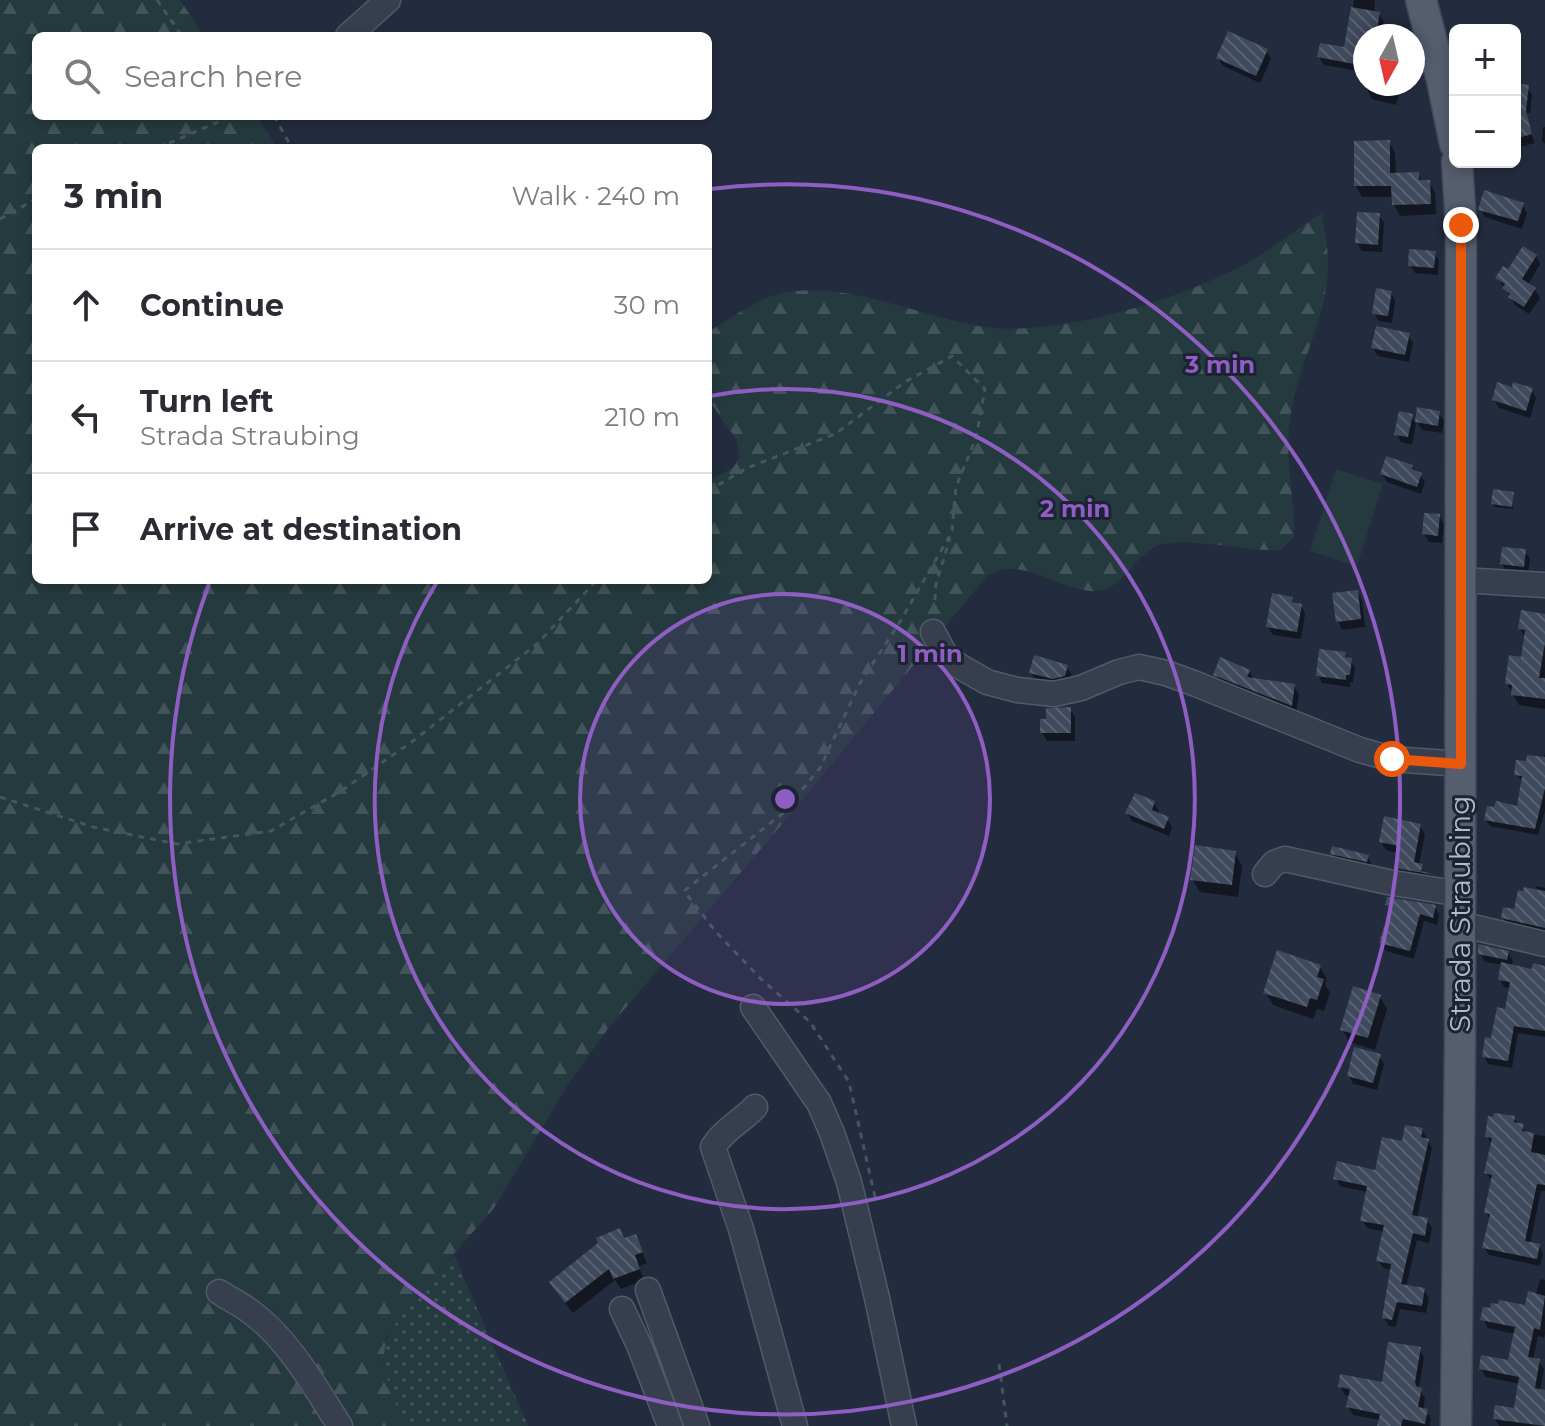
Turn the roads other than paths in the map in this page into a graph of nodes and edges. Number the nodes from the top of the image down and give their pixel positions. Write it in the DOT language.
graph roads {
  1 [pos="388,0"];
  2 [pos="1421,0"];
  3 [pos="352,32"];
  4 [pos="1449,114"];
  5 [pos="1457,168"];
  6 [pos="1461,580"];
  7 [pos="1545,585"];
  8 [pos="933,632"];
  9 [pos="1461,764"];
  10 [pos="1265,874"];
  11 [pos="1460,894"];
  12 [pos="1460,924"];
  13 [pos="1545,944"];
  14 [pos="753,1007"];
  15 [pos="755,1107"];
  16 [pos="648,1290"];
  17 [pos="219,1292"];
  18 [pos="622,1309"];
  19 [pos="340,1426"];
  20 [pos="670,1426"];
  21 [pos="697,1426"];
  22 [pos="795,1426"];
  23 [pos="904,1426"];
  24 [pos="1456,1426"];
  1 -- 3 [label="street"];
  2 -- 4 [label="main road"];
  5 -- 6 [label="main road, Strada Straubing"];
  6 -- 7 [label="street"];
  6 -- 9 [label="main road, Strada Straubing"];
  8 -- 9 [label="street"];
  9 -- 11 [label="main road, Strada Straubing"];
  10 -- 11 [label="street"];
  11 -- 12 [label="main road, Strada Straubing"];
  12 -- 13 [label="street"];
  12 -- 24 [label="main road, Strada Straubing"];
  14 -- 23 [label="street"];
  15 -- 22 [label="street"];
  16 -- 21 [label="street"];
  17 -- 19 [label="street"];
  18 -- 20 [label="street"];
}
